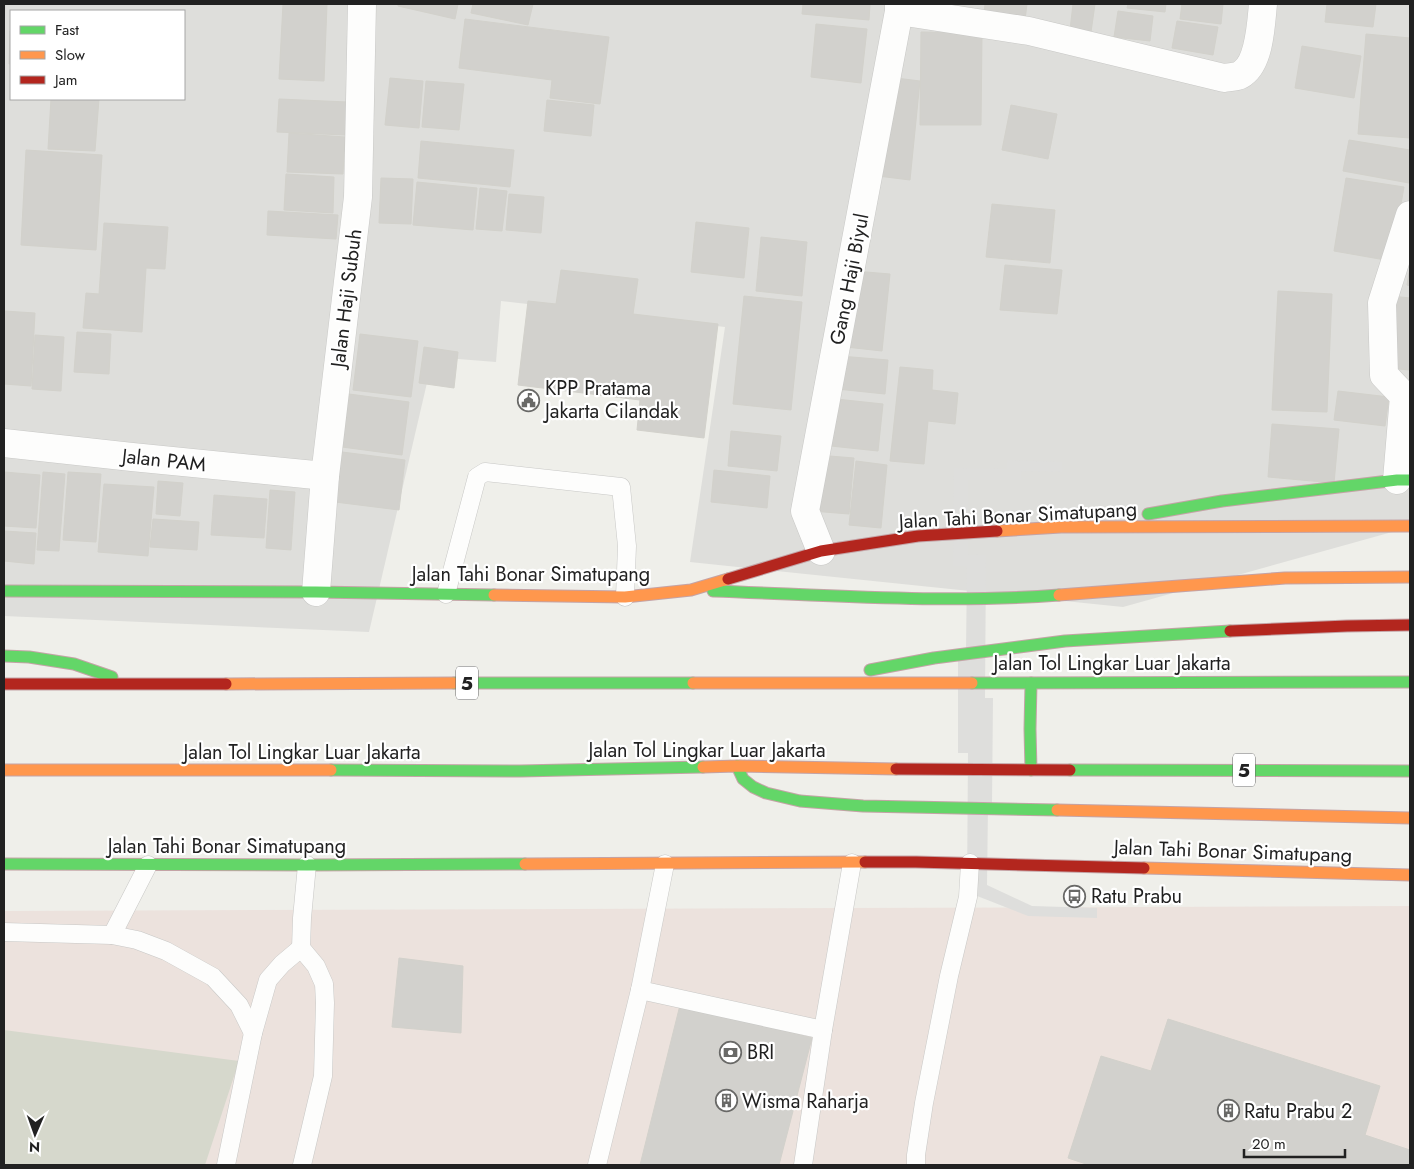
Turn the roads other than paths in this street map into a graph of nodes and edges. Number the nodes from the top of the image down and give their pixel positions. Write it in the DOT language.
graph roads {
  1 [pos="362,4"];
  2 [pos="1263,4"];
  3 [pos="899,7"];
  4 [pos="1410,215"];
  5 [pos="1407,395"];
  6 [pos="4,443"];
  7 [pos="325,476"];
  8 [pos="1404,480"];
  9 [pos="1410,526"];
  10 [pos="1075,527"];
  11 [pos="821,551"];
  12 [pos="1410,577"];
  13 [pos="691,590"];
  14 [pos="4,591"];
  15 [pos="316,592"];
  16 [pos="446,594"];
  17 [pos="625,597"];
  18 [pos="1410,625"];
  19 [pos="4,656"];
  20 [pos="799,682"];
  21 [pos="1410,682"];
  22 [pos="1031,683"];
  23 [pos="4,684"];
  24 [pos="134,684"];
  25 [pos="737,766"];
  26 [pos="4,770"];
  27 [pos="22,770"];
  28 [pos="1031,770"];
  29 [pos="1410,771"];
  30 [pos="4,774"];
  31 [pos="1410,818"];
  32 [pos="852,863"];
  33 [pos="970,863"];
  34 [pos="4,864"];
  35 [pos="665,864"];
  36 [pos="148,865"];
  37 [pos="307,865"];
  38 [pos="1410,875"];
  39 [pos="4,932"];
  40 [pos="112,934"];
  41 [pos="301,948"];
  42 [pos="640,990"];
  43 [pos="823,1030"];
  44 [pos="253,1033"];
  45 [pos="226,1165"];
  46 [pos="302,1165"];
  47 [pos="597,1165"];
  48 [pos="803,1165"];
  49 [pos="916,1165"];
  1 -- 7 [label="street, Jalan Haji Subuh"];
  2 -- 3 [label="street"];
  3 -- 11 [label="street, Gang Haji Biyul"];
  4 -- 5 [label="street"];
  5 -- 8 [label="street"];
  6 -- 7 [label="street, Jalan PAM"];
  7 -- 15 [label="street, Jalan Haji Subuh"];
  8 -- 10 [label="highway"];
  9 -- 10 [label="highway, Jalan Tahi Bonar Simatupang"];
  10 -- 11 [label="highway, Jalan Tahi Bonar Simatupang"];
  11 -- 13 [label="highway, Jalan Tahi Bonar Simatupang"];
  12 -- 13 [label="highway"];
  13 -- 17 [label="highway, Jalan Tahi Bonar Simatupang"];
  14 -- 15 [label="highway, Jalan Tahi Bonar Simatupang"];
  15 -- 16 [label="highway, Jalan Tahi Bonar Simatupang"];
  16 -- 17 [label="highway, Jalan Tahi Bonar Simatupang"];
  16 -- 17 [label="lane"];
  18 -- 20 [label="highway"];
  19 -- 24 [label="highway"];
  20 -- 22 [label="highway, Jalan Tol Lingkar Luar Jakarta / 5"];
  20 -- 24 [label="highway, Jalan Tol Lingkar Luar Jakarta / 5"];
  21 -- 22 [label="highway, Jalan Tol Lingkar Luar Jakarta / 5"];
  22 -- 28 [label="highway"];
  23 -- 24 [label="highway, Jalan Tol Lingkar Luar Jakarta / 5"];
  25 -- 27 [label="highway, Jalan Tol Lingkar Luar Jakarta / 5"];
  25 -- 28 [label="highway, Jalan Tol Lingkar Luar Jakarta / 5"];
  25 -- 31 [label="highway"];
  26 -- 27 [label="highway, Jalan Tol Lingkar Luar Jakarta / 5"];
  27 -- 30 [label="highway"];
  28 -- 29 [label="highway, Jalan Tol Lingkar Luar Jakarta / 5"];
  32 -- 33 [label="highway, Jalan Tahi Bonar Simatupang"];
  32 -- 35 [label="highway, Jalan Tahi Bonar Simatupang"];
  32 -- 43 [label="lane"];
  33 -- 38 [label="highway, Jalan Tahi Bonar Simatupang"];
  33 -- 49 [label="lane"];
  34 -- 36 [label="highway, Jalan Tahi Bonar Simatupang"];
  35 -- 37 [label="highway, Jalan Tahi Bonar Simatupang"];
  35 -- 42 [label="lane"];
  36 -- 37 [label="highway, Jalan Tahi Bonar Simatupang"];
  36 -- 40 [label="lane"];
  37 -- 41 [label="lane"];
  39 -- 40 [label="lane"];
  40 -- 44 [label="lane"];
  41 -- 44 [label="lane"];
  41 -- 46 [label="lane"];
  42 -- 43 [label="lane"];
  42 -- 47 [label="lane"];
  43 -- 48 [label="lane"];
  44 -- 45 [label="lane"];
}
